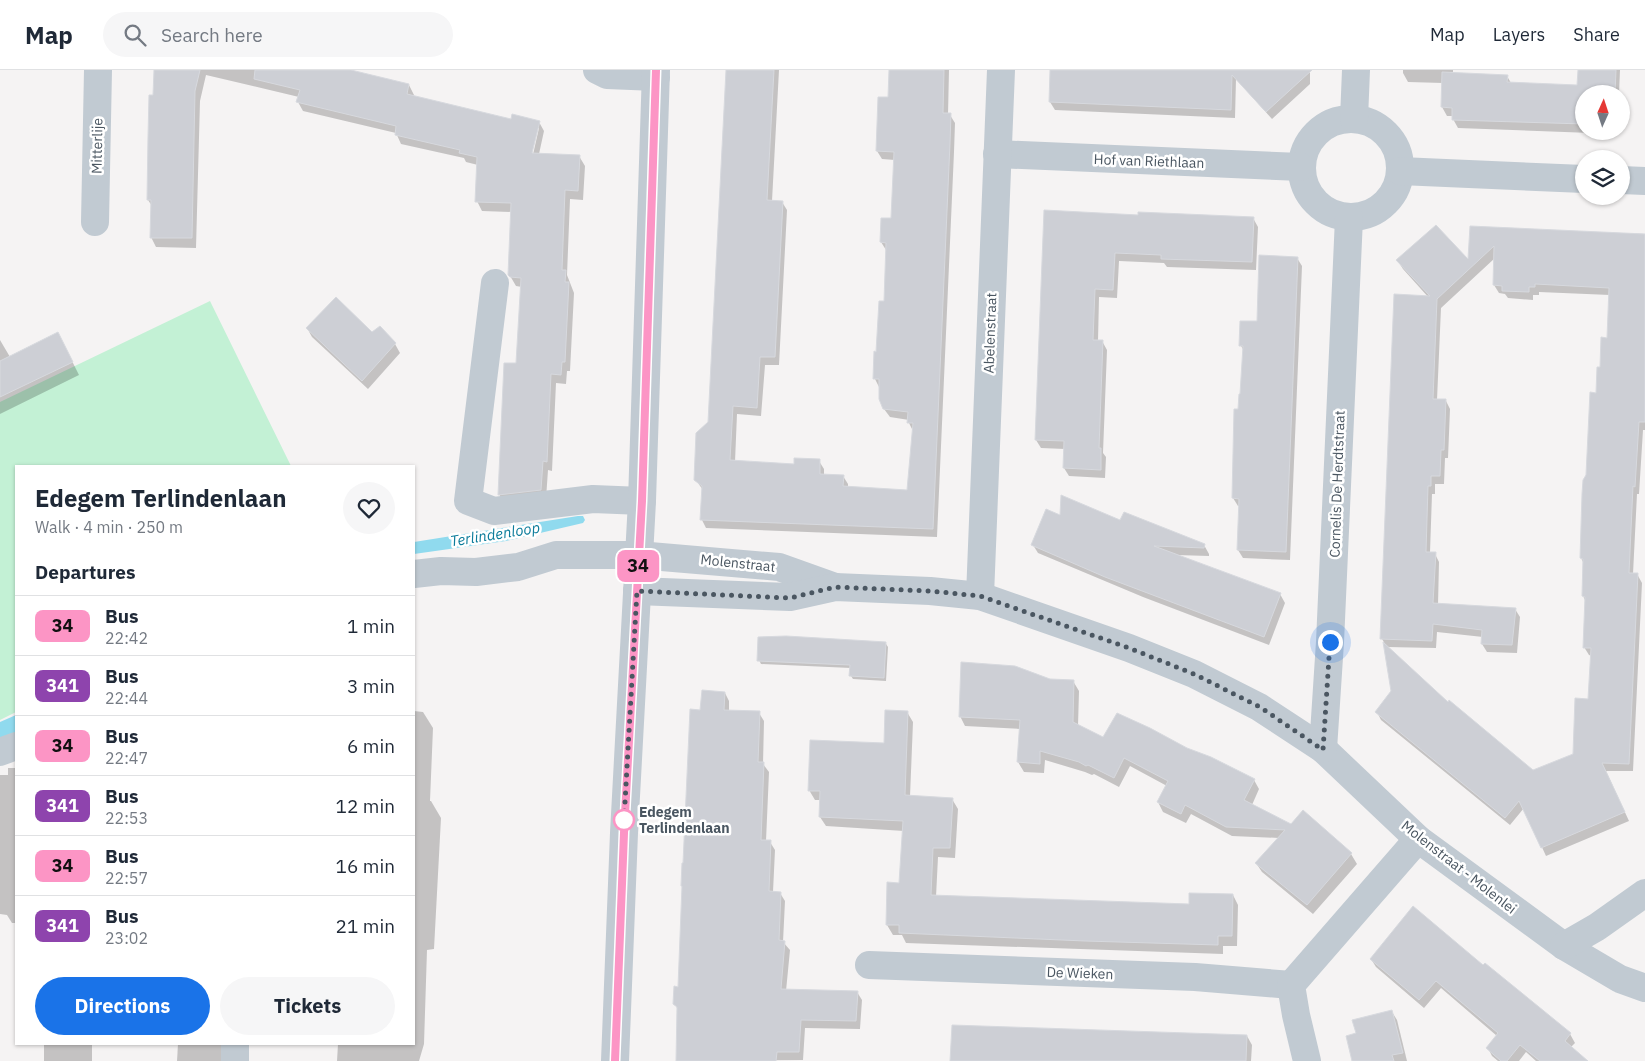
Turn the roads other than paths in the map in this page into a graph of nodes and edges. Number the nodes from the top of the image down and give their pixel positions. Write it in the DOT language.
graph roads {
  1 [pos="98,70"];
  2 [pos="597,70"];
  3 [pos="1001,70"];
  4 [pos="1356,70"];
  5 [pos="656,73"];
  6 [pos="1354,119"];
  7 [pos="997,154"];
  8 [pos="1301,167"];
  9 [pos="1400,171"];
  10 [pos="1575,179"];
  11 [pos="1630,180"];
  12 [pos="1645,181"];
  13 [pos="1349,218"];
  14 [pos="95,222"];
  15 [pos="494,283"];
  16 [pos="642,501"];
  17 [pos="638,554"];
  18 [pos="415,574"];
  19 [pos="835,587"];
  20 [pos="637,591"];
  21 [pos="980,596"];
  22 [pos="15,746"];
  23 [pos="1323,750"];
  24 [pos="0,752"];
  25 [pos="1418,839"];
  26 [pos="1645,894"];
  27 [pos="1564,946"];
  28 [pos="869,965"];
  29 [pos="1291,985"];
  30 [pos="1645,988"];
  31 [pos="235,1045"];
  32 [pos="235,1061"];
  33 [pos="615,1061"];
  34 [pos="1308,1061"];
  1 -- 14 [label="street, Mitterlije"];
  2 -- 5 [label="street"];
  3 -- 7 [label="street, Abelenstraat"];
  4 -- 6 [label="street"];
  5 -- 16 [label="street"];
  6 -- 8 [label="street"];
  6 -- 9 [label="street"];
  7 -- 8 [label="street, Hof van Riethlaan"];
  7 -- 21 [label="street, Abelenstraat"];
  8 -- 13 [label="street"];
  9 -- 10 [label="street"];
  9 -- 13 [label="street"];
  11 -- 12 [label="street"];
  13 -- 23 [label="street, Cornelis De Herdtstraat"];
  15 -- 16 [label="street"];
  16 -- 17 [label="street"];
  17 -- 18 [label="street, Molenstraat"];
  17 -- 19 [label="street, Molenstraat"];
  17 -- 20 [label="street"];
  19 -- 20 [label="street"];
  19 -- 21 [label="street, Molenstraat - Molenlei"];
  20 -- 33 [label="street"];
  21 -- 23 [label="street, Molenstraat - Molenlei"];
  22 -- 24 [label="street"];
  23 -- 25 [label="street, Molenstraat - Molenlei"];
  25 -- 27 [label="street, Molenstraat - Molenlei"];
  25 -- 29 [label="street"];
  26 -- 27 [label="street"];
  27 -- 30 [label="street, Molenstraat - Molenlei"];
  28 -- 29 [label="street, De Wieken"];
  29 -- 34 [label="street"];
  31 -- 32 [label="street"];
}
